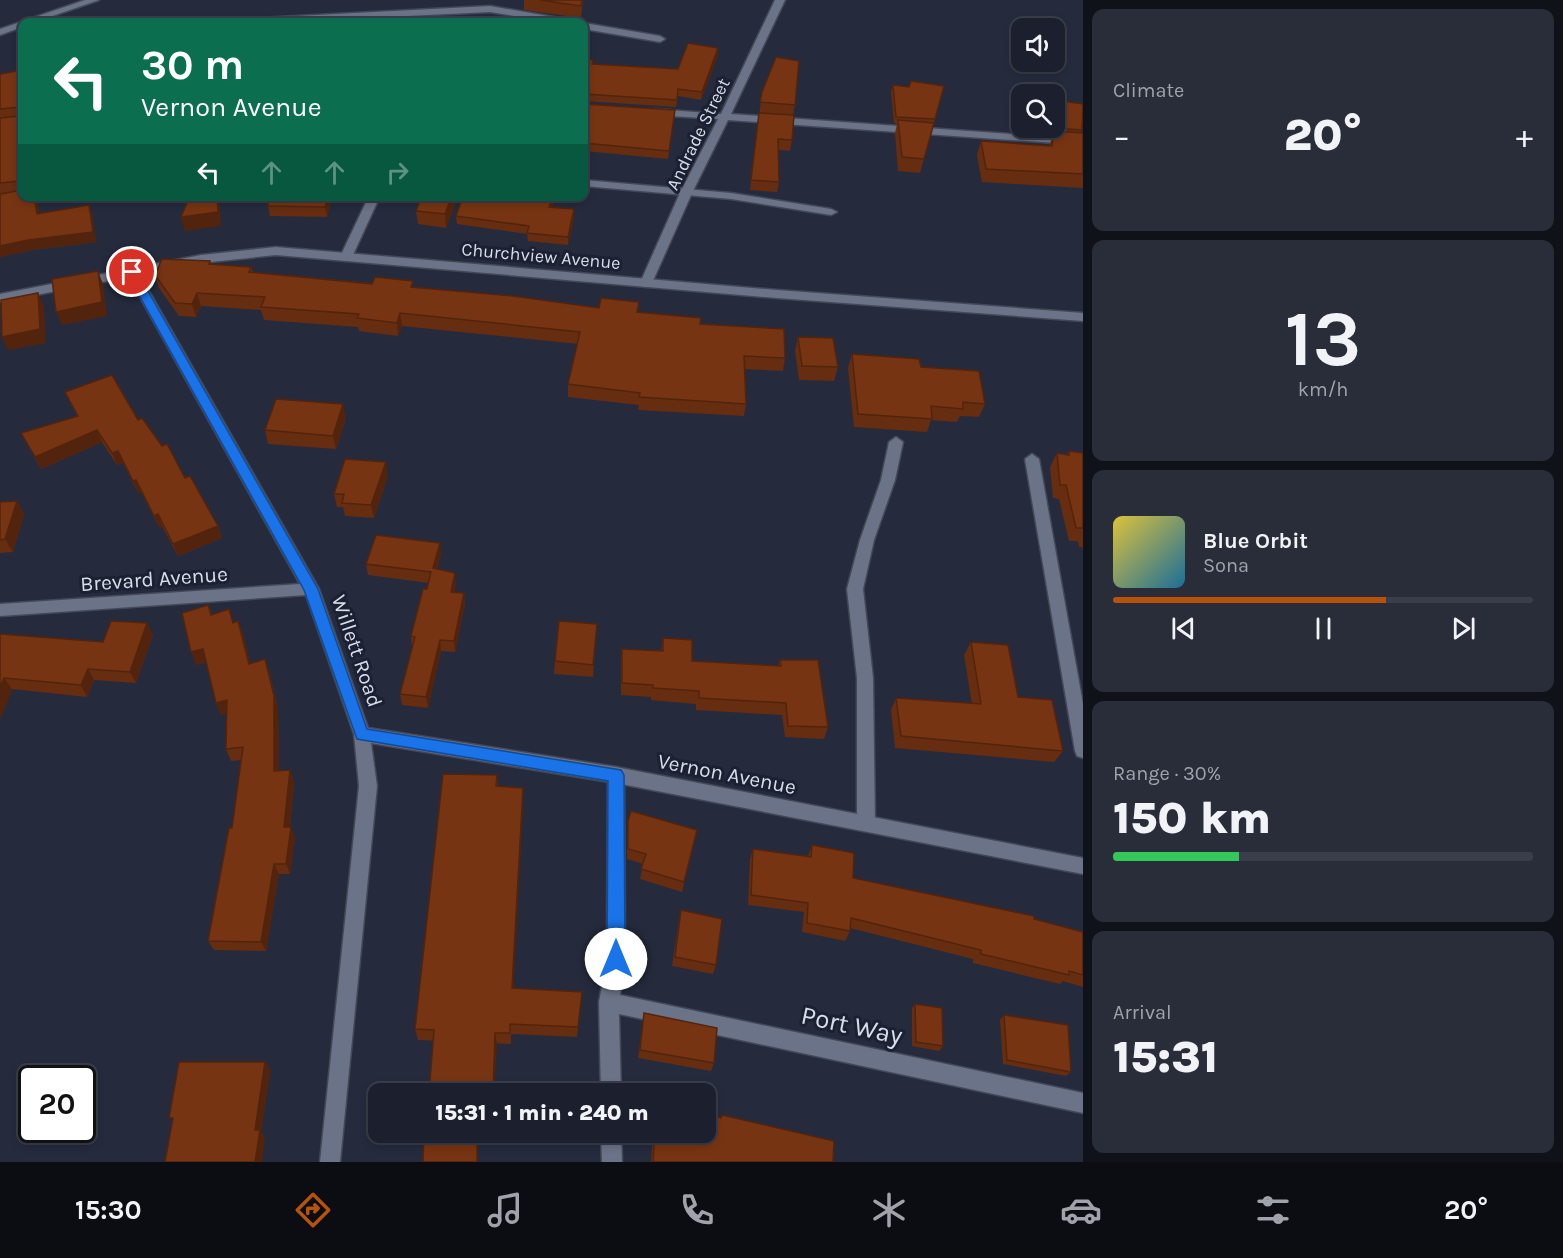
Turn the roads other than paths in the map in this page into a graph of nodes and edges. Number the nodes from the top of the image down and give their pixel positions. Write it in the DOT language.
graph roads {
  1 [pos="94,0"];
  2 [pos="496,0"];
  3 [pos="780,0"];
  4 [pos="490,9"];
  5 [pos="39,18"];
  6 [pos="318,18"];
  7 [pos="482,18"];
  8 [pos="542,18"];
  9 [pos="18,26"];
  10 [pos="588,27"];
  11 [pos="0,33"];
  12 [pos="18,34"];
  13 [pos="660,39"];
  14 [pos="642,111"];
  15 [pos="723,117"];
  16 [pos="1083,142"];
  17 [pos="588,183"];
  18 [pos="686,193"];
  19 [pos="373,201"];
  20 [pos="831,212"];
  21 [pos="346,257"];
  22 [pos="132,272"];
  23 [pos="646,283"];
  24 [pos="0,298"];
  25 [pos="1083,317"];
  26 [pos="896,442"];
  27 [pos="1032,459"];
  28 [pos="311,589"];
  29 [pos="0,610"];
  30 [pos="362,734"];
  31 [pos="1083,751"];
  32 [pos="616,775"];
  33 [pos="866,823"];
  34 [pos="1083,866"];
  35 [pos="609,1002"];
  36 [pos="610,1083"];
  37 [pos="1083,1103"];
  38 [pos="611,1143"];
  39 [pos="330,1162"];
  40 [pos="612,1162"];
  1 -- 5 [label="street"];
  2 -- 4 [label="street"];
  3 -- 15 [label="street, Andrade Street"];
  4 -- 6 [label="street"];
  4 -- 7 [label="street"];
  4 -- 8 [label="street"];
  9 -- 11 [label="street"];
  10 -- 13 [label="street"];
  11 -- 12 [label="street"];
  14 -- 15 [label="street"];
  15 -- 16 [label="street"];
  15 -- 18 [label="street, Andrade Street"];
  17 -- 18 [label="street"];
  18 -- 20 [label="street"];
  18 -- 23 [label="street, Andrade Street"];
  19 -- 21 [label="street"];
  21 -- 22 [label="street, Churchview Avenue"];
  21 -- 23 [label="street, Churchview Avenue"];
  22 -- 24 [label="street, Churchview Avenue"];
  22 -- 28 [label="street, Willett Road"];
  23 -- 25 [label="street, Churchview Avenue"];
  26 -- 33 [label="street"];
  27 -- 31 [label="street"];
  28 -- 29 [label="street, Brevard Avenue"];
  28 -- 30 [label="street, Willett Road"];
  30 -- 32 [label="street, Vernon Avenue"];
  30 -- 39 [label="street, Willett Road"];
  32 -- 33 [label="street, Vernon Avenue"];
  32 -- 35 [label="street"];
  33 -- 34 [label="street, Vernon Avenue"];
  35 -- 36 [label="street"];
  35 -- 37 [label="street, Port Way"];
  38 -- 40 [label="street"];
}
